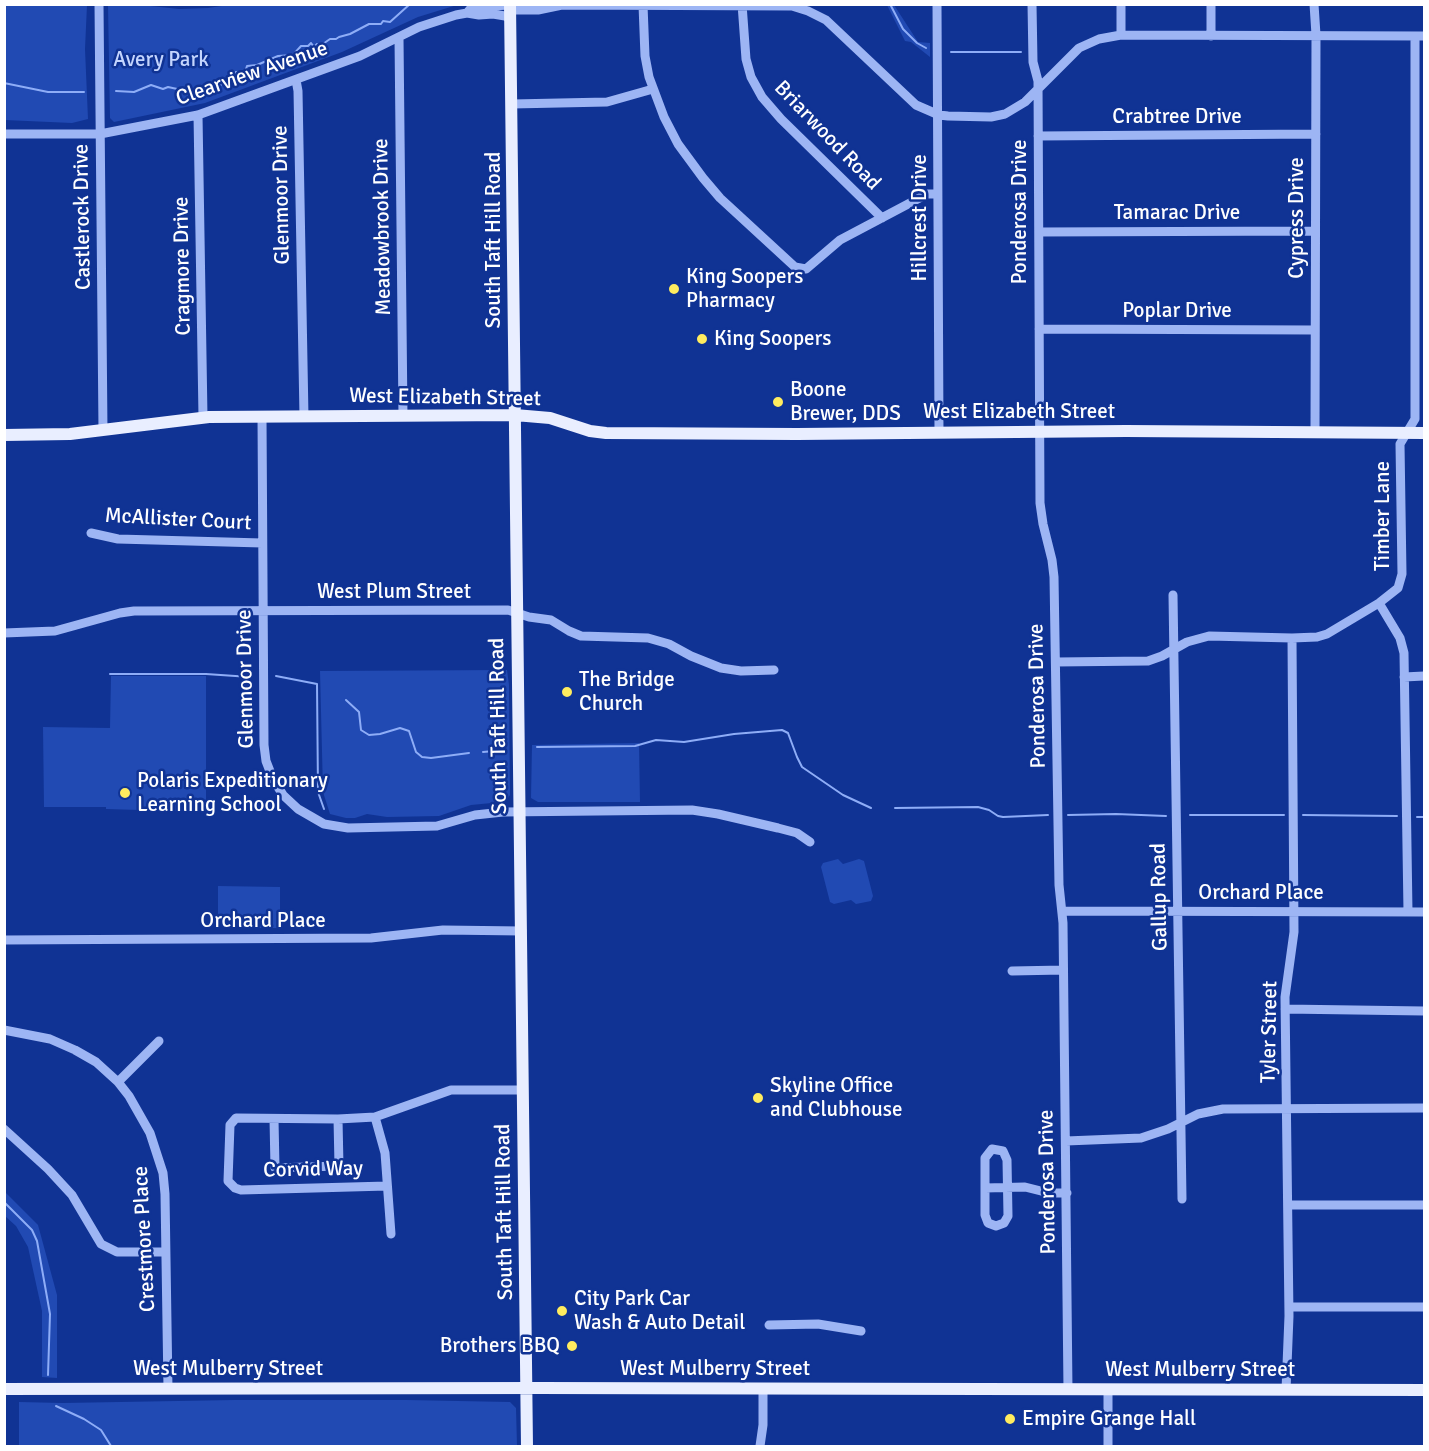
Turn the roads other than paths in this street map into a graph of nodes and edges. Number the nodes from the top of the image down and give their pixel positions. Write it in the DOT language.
graph roads {
  1 [pos="99,4"];
  2 [pos="937,4"];
  3 [pos="1032,4"];
  4 [pos="1121,4"];
  5 [pos="1211,4"];
  6 [pos="1314,4"];
  7 [pos="560,5"];
  8 [pos="643,5"];
  9 [pos="742,5"];
  10 [pos="510,11"];
  11 [pos="467,12"];
  12 [pos="1121,35"];
  13 [pos="1316,35"];
  14 [pos="1211,36"];
  15 [pos="1420,36"];
  16 [pos="399,38"];
  17 [pos="296,80"];
  18 [pos="653,89"];
  19 [pos="1038,89"];
  20 [pos="512,104"];
  21 [pos="198,115"];
  22 [pos="939,115"];
  23 [pos="4,134"];
  24 [pos="100,134"];
  25 [pos="1316,134"];
  26 [pos="1038,136"];
  27 [pos="937,194"];
  28 [pos="882,218"];
  29 [pos="1315,231"];
  30 [pos="1039,232"];
  31 [pos="1039,329"];
  32 [pos="1315,330"];
  33 [pos="515,415"];
  34 [pos="403,416"];
  35 [pos="203,417"];
  36 [pos="262,417"];
  37 [pos="304,417"];
  38 [pos="103,430"];
  39 [pos="939,431"];
  40 [pos="1040,431"];
  41 [pos="1315,431"];
  42 [pos="1408,432"];
  43 [pos="1425,433"];
  44 [pos="4,435"];
  45 [pos="91,533"];
  46 [pos="262,543"];
  47 [pos="1173,595"];
  48 [pos="1379,603"];
  49 [pos="263,610"];
  50 [pos="518,613"];
  51 [pos="4,633"];
  52 [pos="1292,638"];
  53 [pos="1174,649"];
  54 [pos="1056,662"];
  55 [pos="774,670"];
  56 [pos="1425,676"];
  57 [pos="1404,677"];
  58 [pos="520,812"];
  59 [pos="810,842"];
  60 [pos="1178,910"];
  61 [pos="1062,911"];
  62 [pos="1294,911"];
  63 [pos="1408,912"];
  64 [pos="1425,912"];
  65 [pos="522,931"];
  66 [pos="4,940"];
  67 [pos="1063,970"];
  68 [pos="1012,971"];
  69 [pos="1285,1009"];
  70 [pos="1424,1011"];
  71 [pos="4,1030"];
  72 [pos="159,1041"];
  73 [pos="118,1082"];
  74 [pos="523,1090"];
  75 [pos="1288,1107"];
  76 [pos="1425,1108"];
  77 [pos="375,1117"];
  78 [pos="274,1119"];
  79 [pos="338,1119"];
  80 [pos="1181,1123"];
  81 [pos="4,1129"];
  82 [pos="1066,1141"];
  83 [pos="387,1186"];
  84 [pos="984,1188"];
  85 [pos="1008,1188"];
  86 [pos="1066,1193"];
  87 [pos="1182,1199"];
  88 [pos="1288,1205"];
  89 [pos="1425,1205"];
  90 [pos="391,1234"];
  91 [pos="165,1252"];
  92 [pos="1289,1307"];
  93 [pos="1425,1307"];
  94 [pos="769,1325"];
  95 [pos="861,1331"];
  96 [pos="527,1388"];
  97 [pos="4,1389"];
  98 [pos="168,1389"];
  99 [pos="763,1389"];
  100 [pos="1068,1390"];
  101 [pos="1108,1390"];
  102 [pos="1286,1390"];
  103 [pos="1425,1390"];
  104 [pos="527,1446"];
  105 [pos="760,1446"];
  106 [pos="1108,1446"];
  1 -- 24 [label="street, Castlerock Drive"];
  2 -- 22 [label="street, Hillcrest Drive"];
  3 -- 19 [label="street, Ponderosa Drive"];
  4 -- 12 [label="street"];
  5 -- 14 [label="street"];
  6 -- 13 [label="street, Cypress Drive"];
  7 -- 8 [label="street, Clearview Avenue"];
  7 -- 10 [label="street, Clearview Avenue"];
  8 -- 9 [label="street, Clearview Avenue"];
  8 -- 18 [label="street"];
  9 -- 22 [label="street, Clearview Avenue"];
  9 -- 28 [label="street, Briarwood Road"];
  10 -- 11 [label="street, Clearview Avenue"];
  10 -- 11 [label="street, Clearview Avenue"];
  10 -- 20 [label="main road, South Taft Hill Road"];
  11 -- 16 [label="street, Clearview Avenue"];
  12 -- 14 [label="street, Clearview Avenue"];
  12 -- 19 [label="street, Clearview Avenue"];
  13 -- 14 [label="street, Clearview Avenue"];
  13 -- 15 [label="street, Clearview Avenue"];
  13 -- 25 [label="street, Cypress Drive"];
  15 -- 42 [label="street, Timber Lane"];
  16 -- 17 [label="street, Clearview Avenue"];
  16 -- 34 [label="street, Meadowbrook Drive"];
  17 -- 21 [label="street, Clearview Avenue"];
  17 -- 37 [label="street, Glenmoor Drive"];
  18 -- 20 [label="street"];
  18 -- 28 [label="street"];
  19 -- 22 [label="street, Clearview Avenue"];
  19 -- 26 [label="street, Ponderosa Drive"];
  20 -- 33 [label="main road, South Taft Hill Road"];
  21 -- 24 [label="street, Clearview Avenue"];
  21 -- 35 [label="street, Cragmore Drive"];
  22 -- 27 [label="street, Hillcrest Drive"];
  23 -- 24 [label="street, Clearview Avenue"];
  24 -- 38 [label="street, Castlerock Drive"];
  25 -- 26 [label="street, Crabtree Drive"];
  25 -- 29 [label="street, Cypress Drive"];
  26 -- 30 [label="street, Ponderosa Drive"];
  27 -- 28 [label="street"];
  27 -- 39 [label="street, Hillcrest Drive"];
  29 -- 30 [label="street, Tamarac Drive"];
  29 -- 32 [label="street, Cypress Drive"];
  30 -- 31 [label="street, Ponderosa Drive"];
  31 -- 32 [label="street, Poplar Drive"];
  31 -- 40 [label="street, Ponderosa Drive"];
  32 -- 41 [label="street, Cypress Drive"];
  33 -- 34 [label="main road, West Elizabeth Street"];
  33 -- 39 [label="main road, West Elizabeth Street"];
  33 -- 50 [label="main road, South Taft Hill Road"];
  34 -- 37 [label="main road, West Elizabeth Street"];
  35 -- 36 [label="main road, West Elizabeth Street"];
  35 -- 38 [label="main road, West Elizabeth Street"];
  36 -- 37 [label="main road, West Elizabeth Street"];
  36 -- 46 [label="street, Glenmoor Drive"];
  38 -- 44 [label="main road, West Elizabeth Street"];
  39 -- 40 [label="main road, West Elizabeth Street"];
  40 -- 41 [label="main road, West Elizabeth Street"];
  40 -- 54 [label="street, Ponderosa Drive"];
  41 -- 42 [label="main road, West Elizabeth Street"];
  42 -- 43 [label="main road, West Elizabeth Street"];
  42 -- 48 [label="street, Timber Lane"];
  45 -- 46 [label="street, McAllister Court"];
  46 -- 49 [label="street, Glenmoor Drive"];
  47 -- 53 [label="street, Gallup Road"];
  48 -- 52 [label="street"];
  48 -- 57 [label="street"];
  49 -- 50 [label="street, West Plum Street"];
  49 -- 51 [label="street, West Plum Street"];
  49 -- 58 [label="street, Glenmoor Drive"];
  50 -- 55 [label="street, West Plum Street"];
  50 -- 58 [label="main road, South Taft Hill Road"];
  52 -- 53 [label="street"];
  52 -- 62 [label="street, Tyler Street"];
  53 -- 54 [label="street"];
  53 -- 60 [label="street, Gallup Road"];
  54 -- 61 [label="street, Ponderosa Drive"];
  56 -- 57 [label="street"];
  57 -- 63 [label="street"];
  58 -- 59 [label="street"];
  58 -- 65 [label="main road, South Taft Hill Road"];
  60 -- 61 [label="street, Orchard Place"];
  60 -- 62 [label="street, Orchard Place"];
  60 -- 80 [label="street, Gallup Road"];
  61 -- 67 [label="street, Ponderosa Drive"];
  62 -- 63 [label="street, Orchard Place"];
  62 -- 69 [label="street, Tyler Street"];
  63 -- 64 [label="street, Orchard Place"];
  65 -- 66 [label="street, Orchard Place"];
  65 -- 74 [label="main road, South Taft Hill Road"];
  67 -- 68 [label="street"];
  67 -- 82 [label="street, Ponderosa Drive"];
  69 -- 70 [label="street"];
  69 -- 75 [label="street, Tyler Street"];
  71 -- 73 [label="street, Crestmore Place"];
  72 -- 73 [label="street"];
  73 -- 91 [label="street, Crestmore Place"];
  74 -- 77 [label="street"];
  74 -- 96 [label="main road, South Taft Hill Road"];
  75 -- 76 [label="street"];
  75 -- 80 [label="street"];
  75 -- 88 [label="street, Tyler Street"];
  77 -- 79 [label="street"];
  77 -- 83 [label="street"];
  78 -- 79 [label="street"];
  78 -- 79 [label="street"];
  78 -- 83 [label="street, Corvid Way"];
  80 -- 82 [label="street"];
  80 -- 87 [label="street, Gallup Road"];
  81 -- 91 [label="street"];
  82 -- 86 [label="street, Ponderosa Drive"];
  83 -- 90 [label="street"];
  84 -- 85 [label="street"];
  84 -- 85 [label="street"];
  84 -- 85 [label="street"];
  85 -- 86 [label="street"];
  86 -- 100 [label="street, Ponderosa Drive"];
  88 -- 89 [label="street"];
  88 -- 92 [label="street, Tyler Street"];
  91 -- 98 [label="street, Crestmore Place"];
  92 -- 93 [label="street"];
  92 -- 102 [label="street, Tyler Street"];
  94 -- 95 [label="street"];
  96 -- 98 [label="main road, West Mulberry Street"];
  96 -- 99 [label="main road, West Mulberry Street"];
  96 -- 104 [label="main road, South Taft Hill Road"];
  97 -- 98 [label="main road, West Mulberry Street"];
  99 -- 100 [label="main road, West Mulberry Street"];
  99 -- 105 [label="street"];
  100 -- 101 [label="main road, West Mulberry Street"];
  101 -- 102 [label="main road, West Mulberry Street"];
  101 -- 106 [label="street"];
  102 -- 103 [label="main road, West Mulberry Street"];
}
